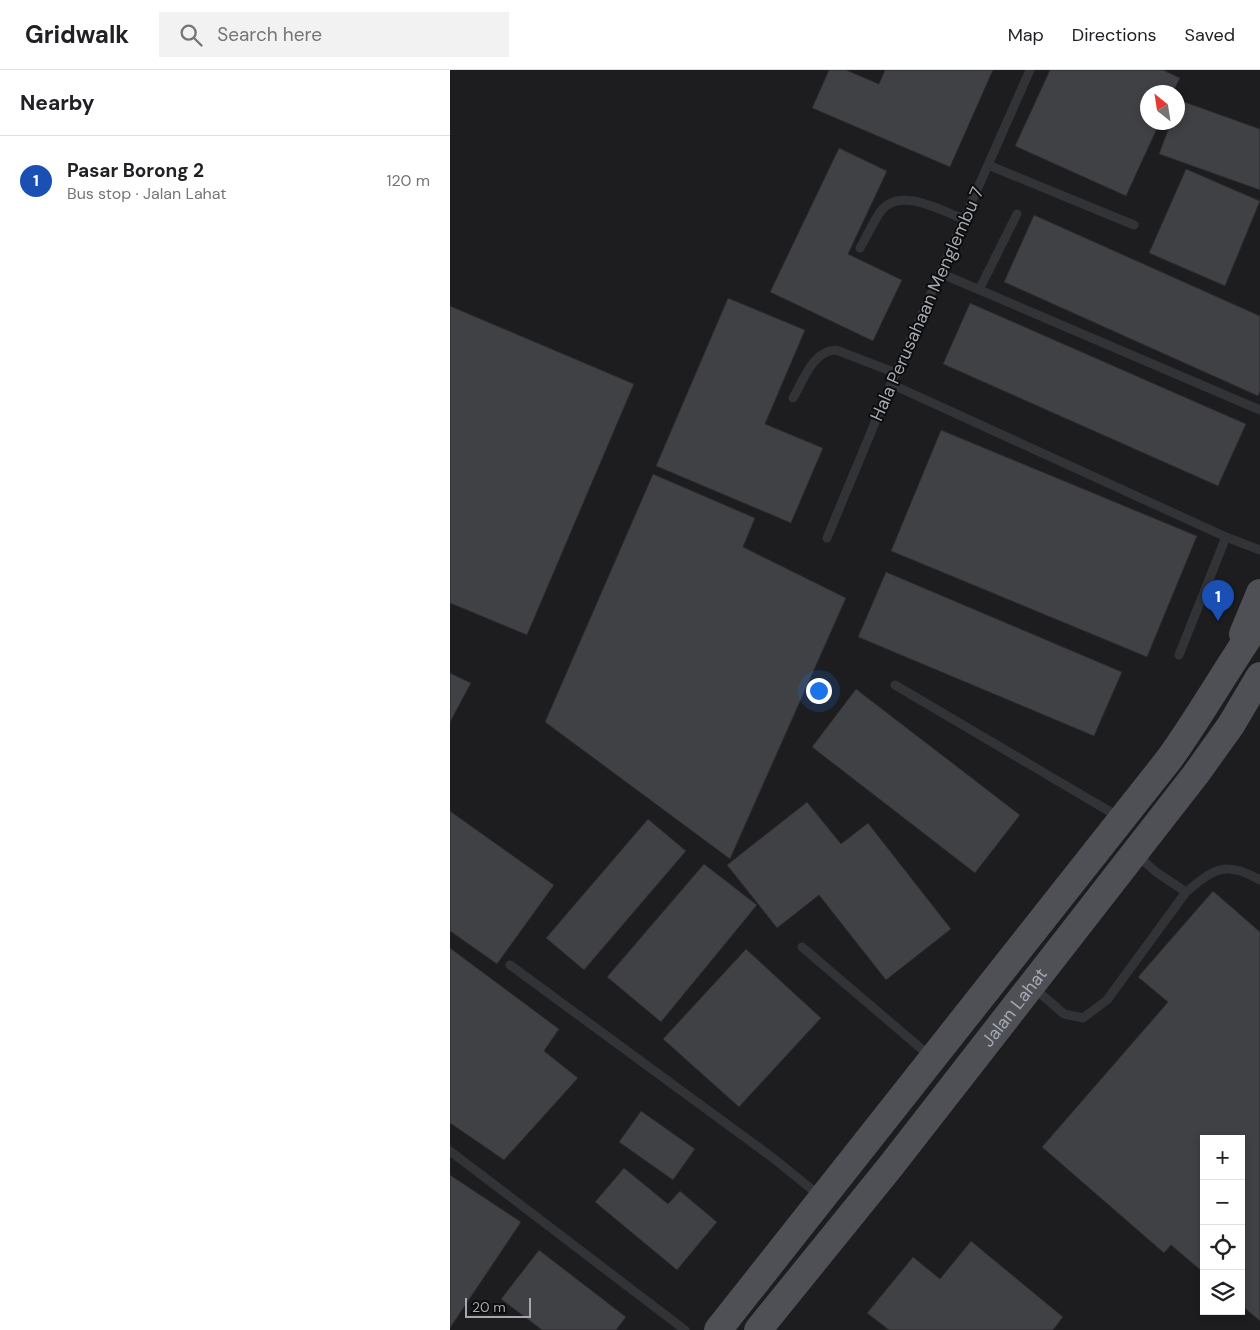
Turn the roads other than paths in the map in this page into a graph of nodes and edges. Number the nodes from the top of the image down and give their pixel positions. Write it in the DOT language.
graph roads {
  1 [pos="1030,70"];
  2 [pos="988,164"];
  3 [pos="1017,214"];
  4 [pos="964,219"];
  5 [pos="1134,225"];
  6 [pos="860,248"];
  7 [pos="940,273"];
  8 [pos="979,290"];
  9 [pos="896,373"];
  10 [pos="891,384"];
  11 [pos="793,398"];
  12 [pos="1260,410"];
  13 [pos="1226,537"];
  14 [pos="827,538"];
  15 [pos="1260,550"];
  16 [pos="1260,593"];
  17 [pos="1260,620"];
  18 [pos="1180,655"];
  19 [pos="1232,661"];
  20 [pos="1260,676"];
  21 [pos="896,685"];
  22 [pos="1122,819"];
  23 [pos="1135,853"];
  24 [pos="1260,880"];
  25 [pos="1186,892"];
  26 [pos="802,947"];
  27 [pos="510,965"];
  28 [pos="1032,987"];
  29 [pos="934,1059"];
  30 [pos="450,1151"];
  31 [pos="822,1198"];
  32 [pos="685,1330"];
  33 [pos="718,1330"];
  34 [pos="758,1330"];
  1 -- 2 [label="lane, Hala Perusahaan Menglembu 7"];
  2 -- 4 [label="lane, Hala Perusahaan Menglembu 7"];
  2 -- 5 [label="lane"];
  3 -- 8 [label="lane"];
  4 -- 6 [label="lane"];
  4 -- 7 [label="lane, Hala Perusahaan Menglembu 7"];
  7 -- 8 [label="lane"];
  7 -- 9 [label="lane, Hala Perusahaan Menglembu 7"];
  8 -- 12 [label="lane"];
  9 -- 10 [label="lane, Hala Perusahaan Menglembu 7"];
  9 -- 11 [label="lane"];
  10 -- 13 [label="lane"];
  10 -- 14 [label="lane, Hala Perusahaan Menglembu 7"];
  13 -- 15 [label="lane"];
  13 -- 18 [label="lane"];
  16 -- 19 [label="main road"];
  17 -- 19 [label="main road"];
  19 -- 22 [label="main road"];
  20 -- 23 [label="main road, Jalan Lahat"];
  21 -- 22 [label="lane"];
  22 -- 29 [label="main road"];
  23 -- 25 [label="lane"];
  23 -- 28 [label="main road, Jalan Lahat"];
  24 -- 25 [label="lane"];
  25 -- 28 [label="lane"];
  26 -- 29 [label="lane"];
  27 -- 31 [label="lane"];
  28 -- 34 [label="main road, Jalan Lahat"];
  29 -- 31 [label="main road"];
  30 -- 32 [label="lane"];
  31 -- 33 [label="main road"];
}
